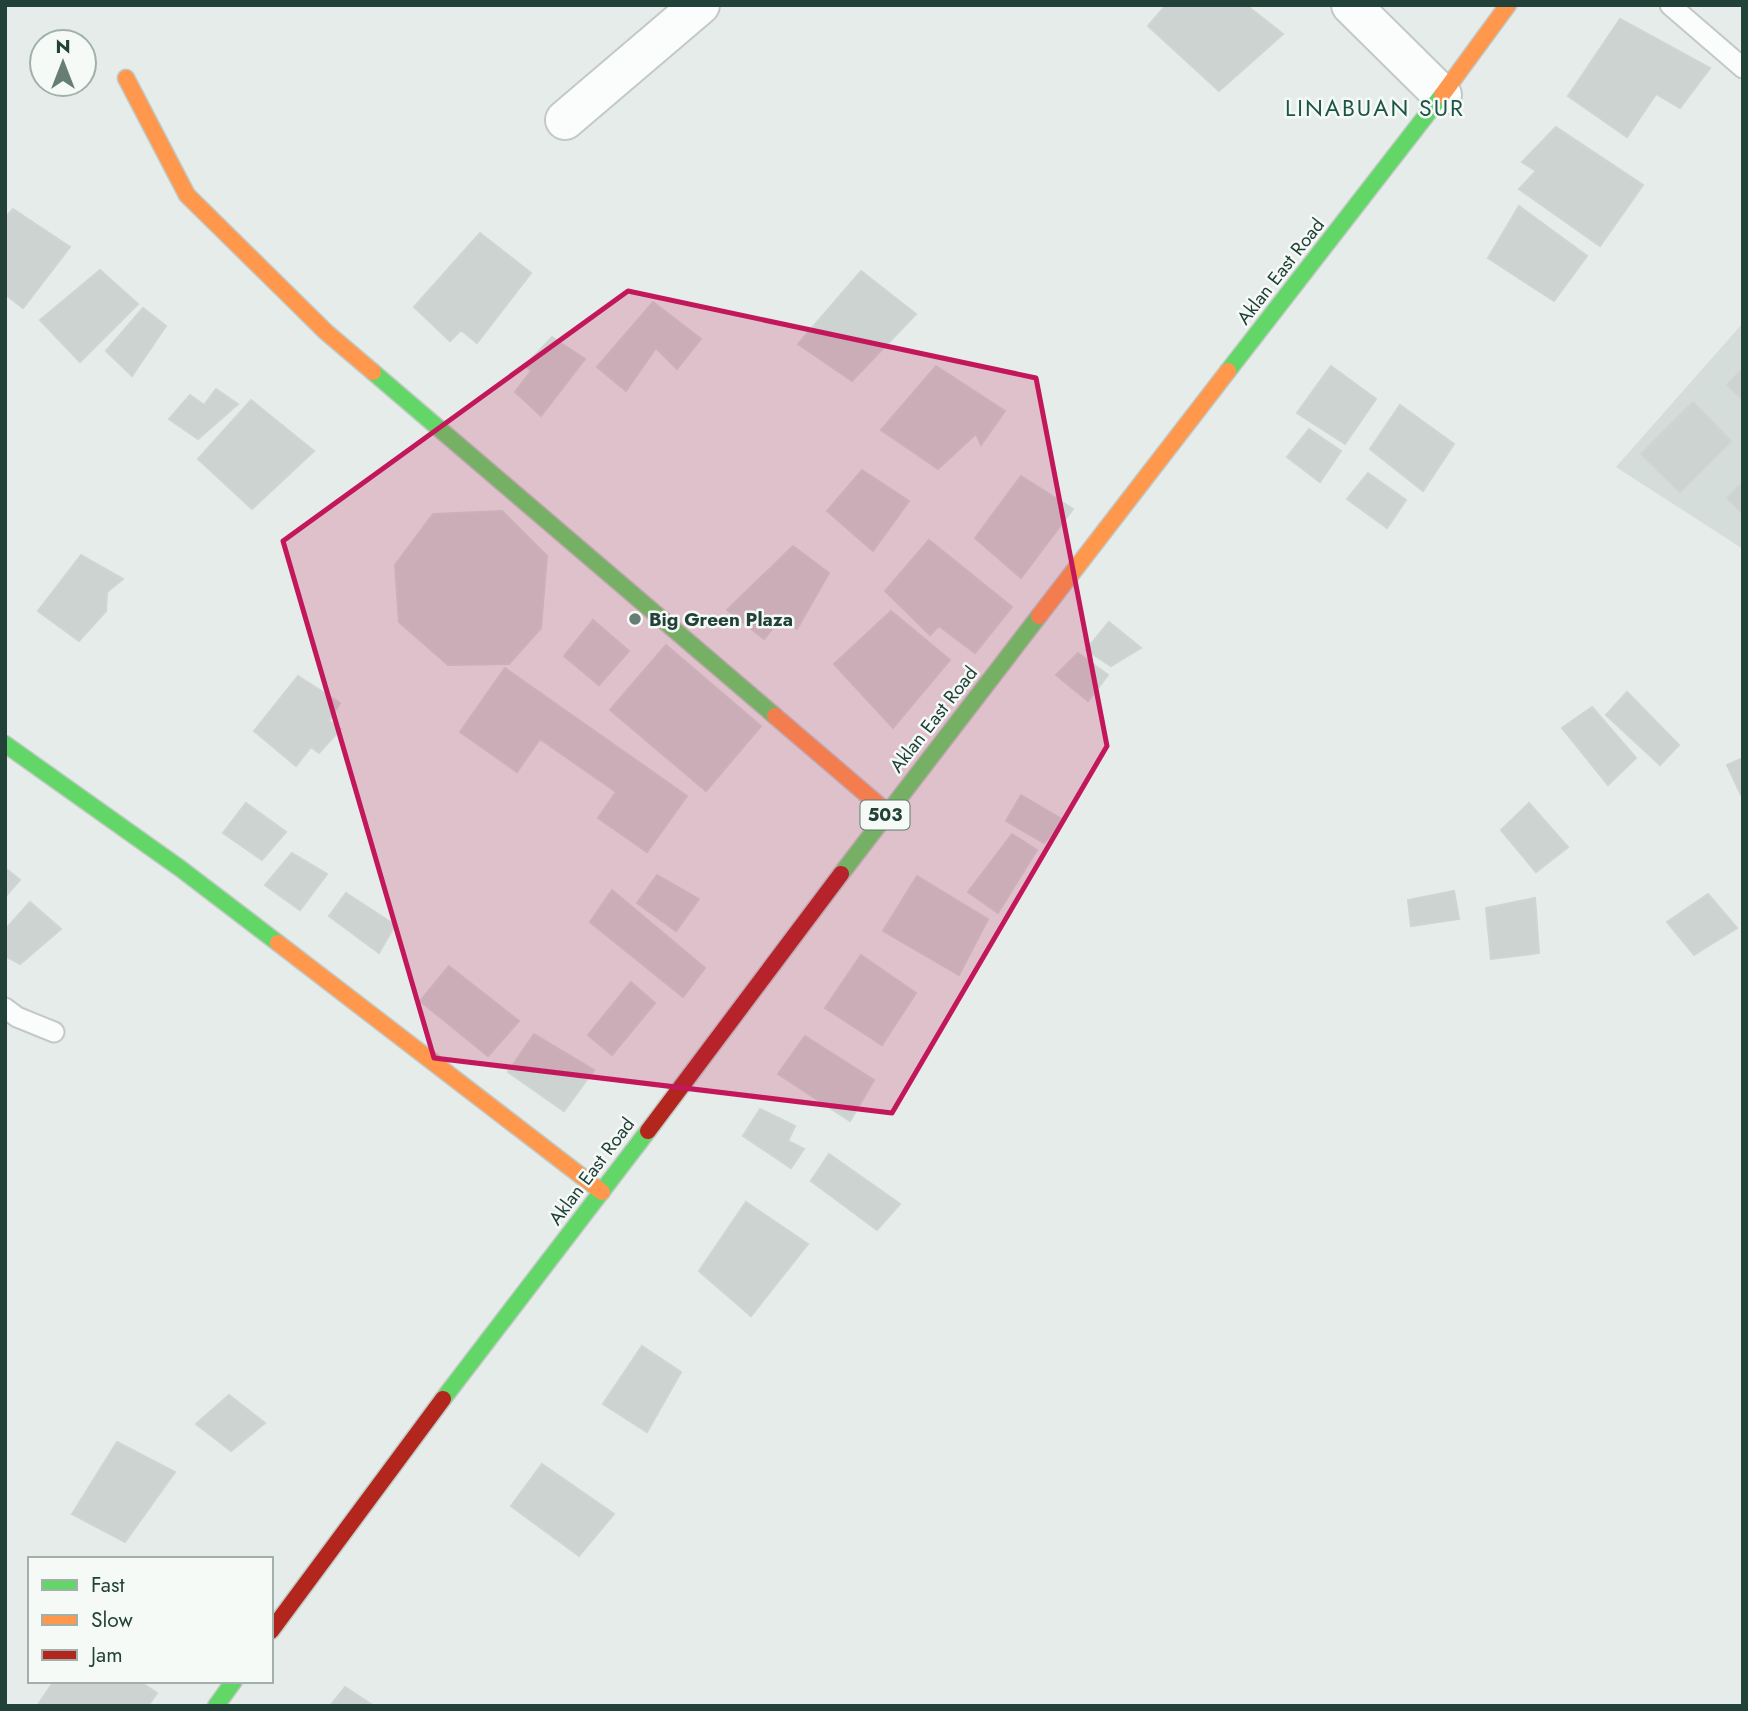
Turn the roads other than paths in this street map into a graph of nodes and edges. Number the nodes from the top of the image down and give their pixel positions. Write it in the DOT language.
graph roads {
  1 [pos="700,5"];
  2 [pos="1351,5"];
  3 [pos="1508,5"];
  4 [pos="1670,5"];
  5 [pos="1743,68"];
  6 [pos="126,78"];
  7 [pos="1443,95"];
  8 [pos="565,120"];
  9 [pos="5,744"];
  10 [pos="887,812"];
  11 [pos="5,1008"];
  12 [pos="54,1032"];
  13 [pos="602,1192"];
  14 [pos="273,1628"];
  15 [pos="233,1683"];
  16 [pos="216,1706"];
  1 -- 8 [label="street"];
  2 -- 7 [label="street"];
  3 -- 7 [label="main road, Aklan East Road / 503"];
  4 -- 5 [label="lane"];
  6 -- 10 [label="main road"];
  7 -- 10 [label="main road, Aklan East Road / 503"];
  9 -- 13 [label="main road"];
  10 -- 13 [label="main road, Aklan East Road / 503"];
  11 -- 12 [label="lane"];
  13 -- 14 [label="main road, Aklan East Road / 503"];
  15 -- 16 [label="main road"];
}
